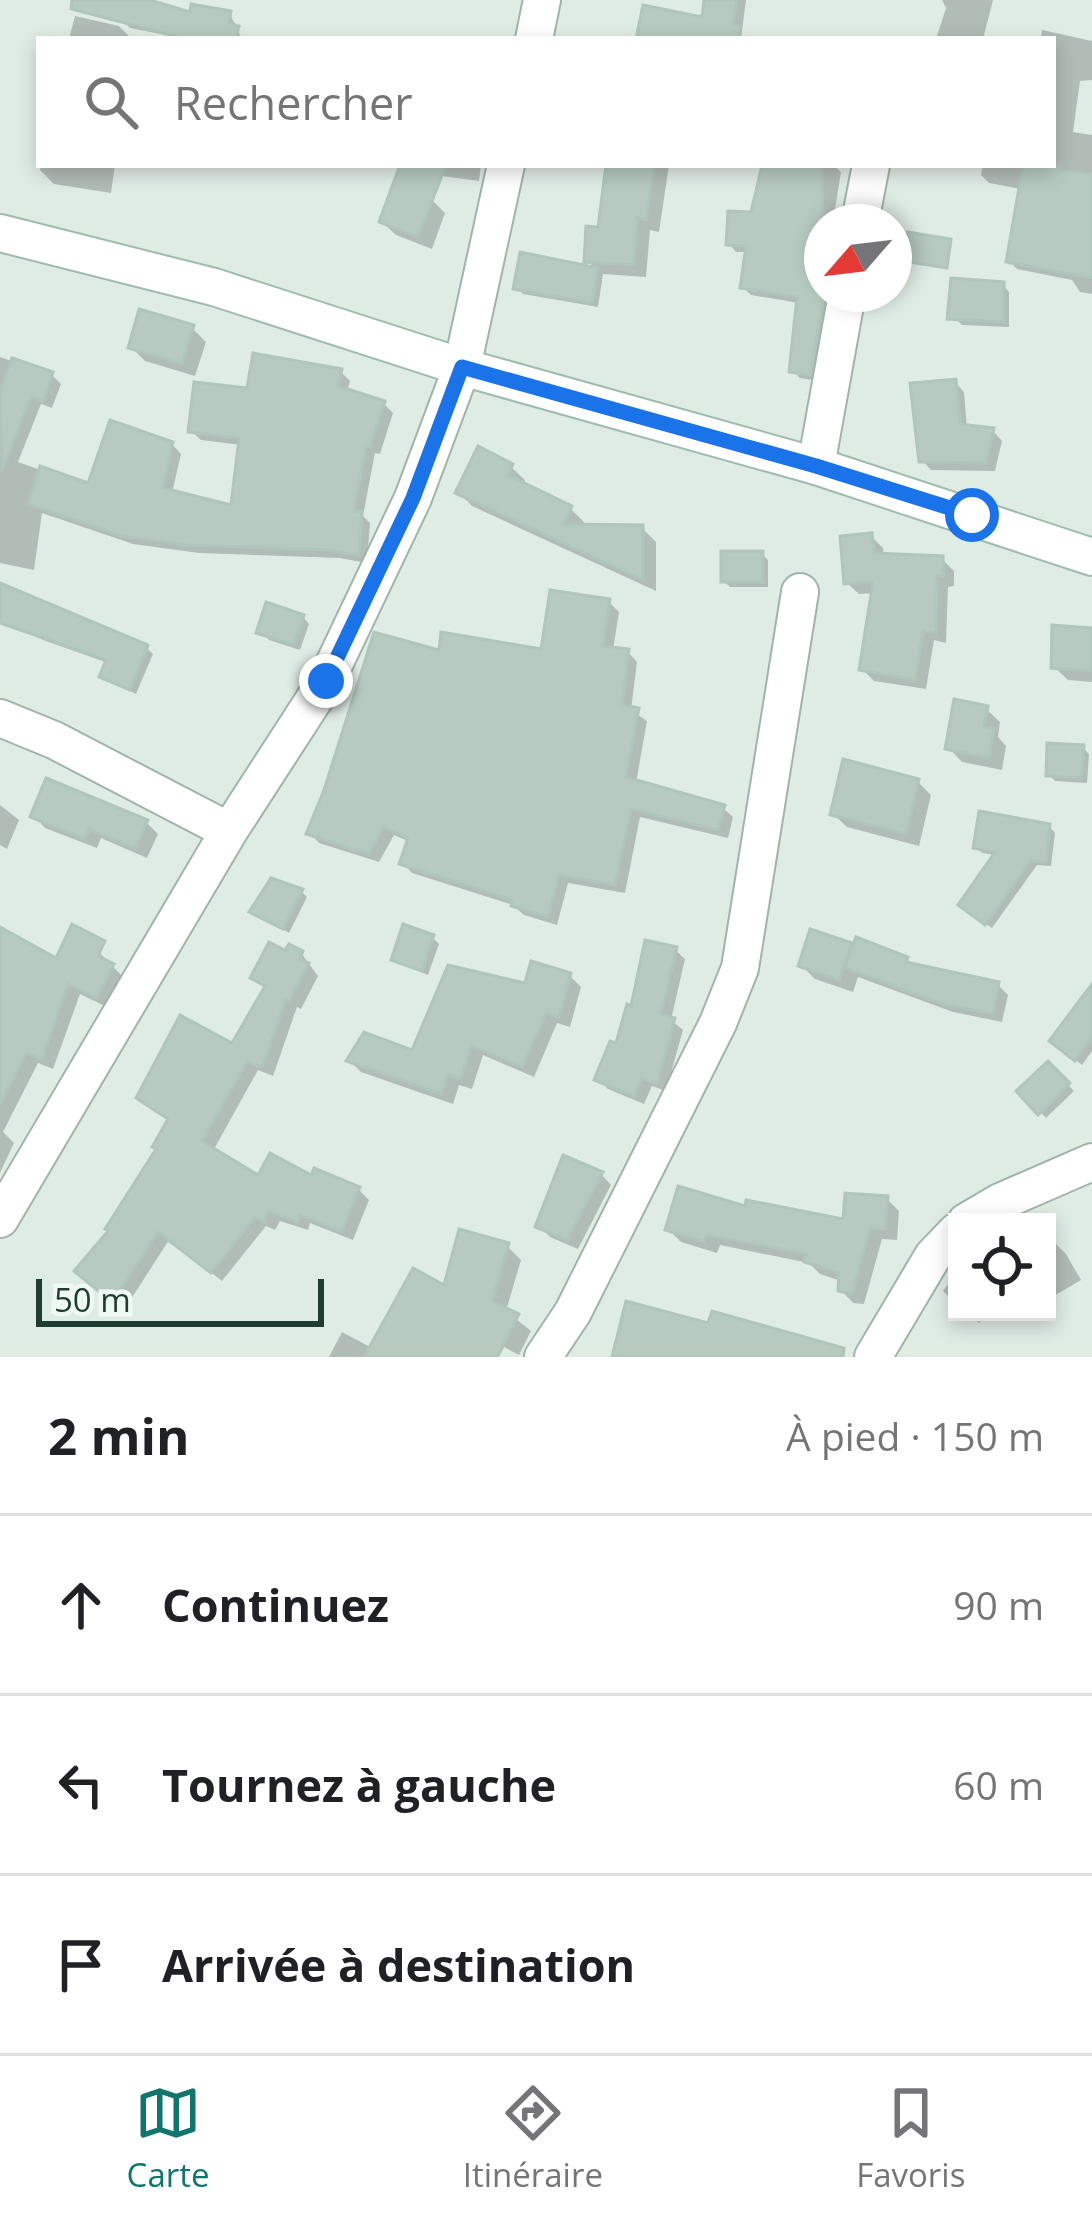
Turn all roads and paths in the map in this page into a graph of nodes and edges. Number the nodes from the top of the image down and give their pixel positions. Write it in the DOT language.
graph roads {
  1 [pos="542,0"];
  2 [pos="535,36"];
  3 [pos="505,168"];
  4 [pos="870,168"];
  5 [pos="863,204"];
  6 [pos="0,233"];
  7 [pos="844,312"];
  8 [pos="462,367"];
  9 [pos="816,466"];
  10 [pos="1092,557"];
  11 [pos="800,592"];
  12 [pos="0,718"];
  13 [pos="229,831"];
  14 [pos="1092,1162"];
  15 [pos="981,1213"];
  16 [pos="0,1219"];
  17 [pos="948,1241"];
  18 [pos="543,1357"];
  19 [pos="873,1357"];
  1 -- 2 [label="street"];
  3 -- 8 [label="street"];
  4 -- 5 [label="street"];
  6 -- 8 [label="street"];
  7 -- 9 [label="street"];
  8 -- 9 [label="street"];
  8 -- 13 [label="street"];
  9 -- 10 [label="street"];
  11 -- 18 [label="street"];
  12 -- 13 [label="street"];
  13 -- 16 [label="street"];
  14 -- 15 [label="street"];
  17 -- 19 [label="street"];
}
